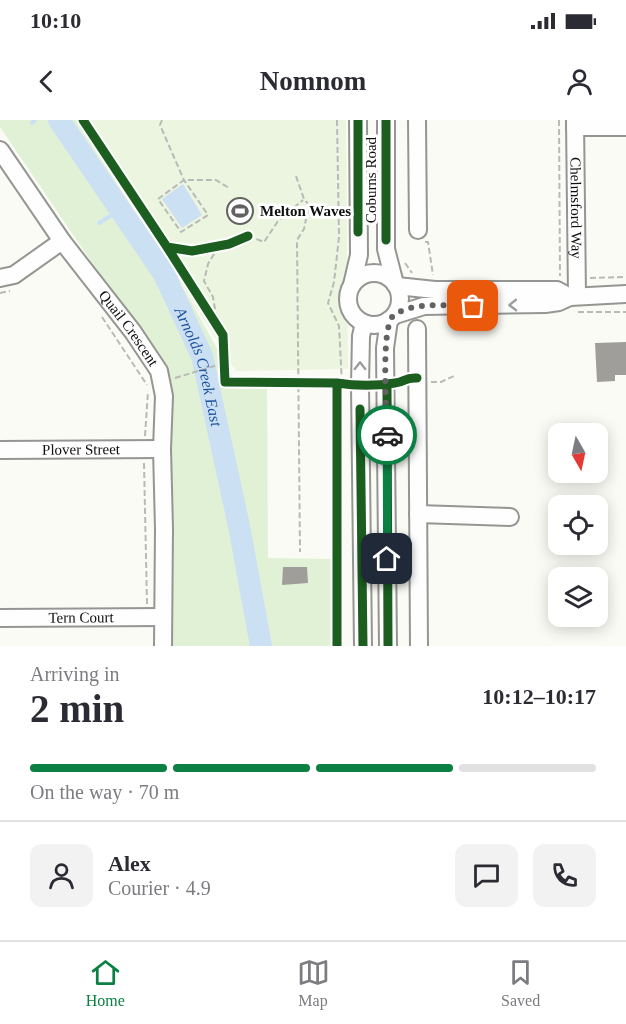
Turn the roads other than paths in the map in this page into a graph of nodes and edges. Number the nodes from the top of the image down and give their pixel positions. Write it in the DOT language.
graph roads {
  1 [pos="357,120"];
  2 [pos="386,120"];
  3 [pos="417,120"];
  4 [pos="575,123"];
  5 [pos="626,127"];
  6 [pos="0,150"];
  7 [pos="417,236"];
  8 [pos="62,241"];
  9 [pos="0,278"];
  10 [pos="352,285"];
  11 [pos="396,285"];
  12 [pos="626,294"];
  13 [pos="574,297"];
  14 [pos="392,317"];
  15 [pos="364,323"];
  16 [pos="417,329"];
  17 [pos="162,449"];
  18 [pos="0,450"];
  19 [pos="418,514"];
  20 [pos="510,517"];
  21 [pos="163,617"];
  22 [pos="0,618"];
  23 [pos="163,646"];
  24 [pos="363,646"];
  25 [pos="388,646"];
  26 [pos="418,646"];
  1 -- 10 [label="street, Coburns Road"];
  2 -- 11 [label="street, Coburns Road"];
  3 -- 7 [label="street"];
  4 -- 5 [label="street"];
  4 -- 13 [label="street, Chelmsford Way"];
  6 -- 8 [label="street, Quail Crescent"];
  8 -- 9 [label="street"];
  8 -- 17 [label="street, Quail Crescent"];
  10 -- 11 [label="street"];
  10 -- 15 [label="street"];
  11 -- 13 [label="street"];
  11 -- 14 [label="street"];
  12 -- 13 [label="street"];
  13 -- 14 [label="street, one-way"];
  14 -- 15 [label="street"];
  14 -- 25 [label="street"];
  24 -- 15 [label="street, one-way"];
  16 -- 19 [label="street"];
  17 -- 18 [label="street, Plover Street"];
  17 -- 21 [label="street, Quail Crescent"];
  19 -- 20 [label="street"];
  19 -- 26 [label="street"];
  21 -- 22 [label="street, Tern Court"];
  21 -- 23 [label="street, Quail Crescent"];
}
